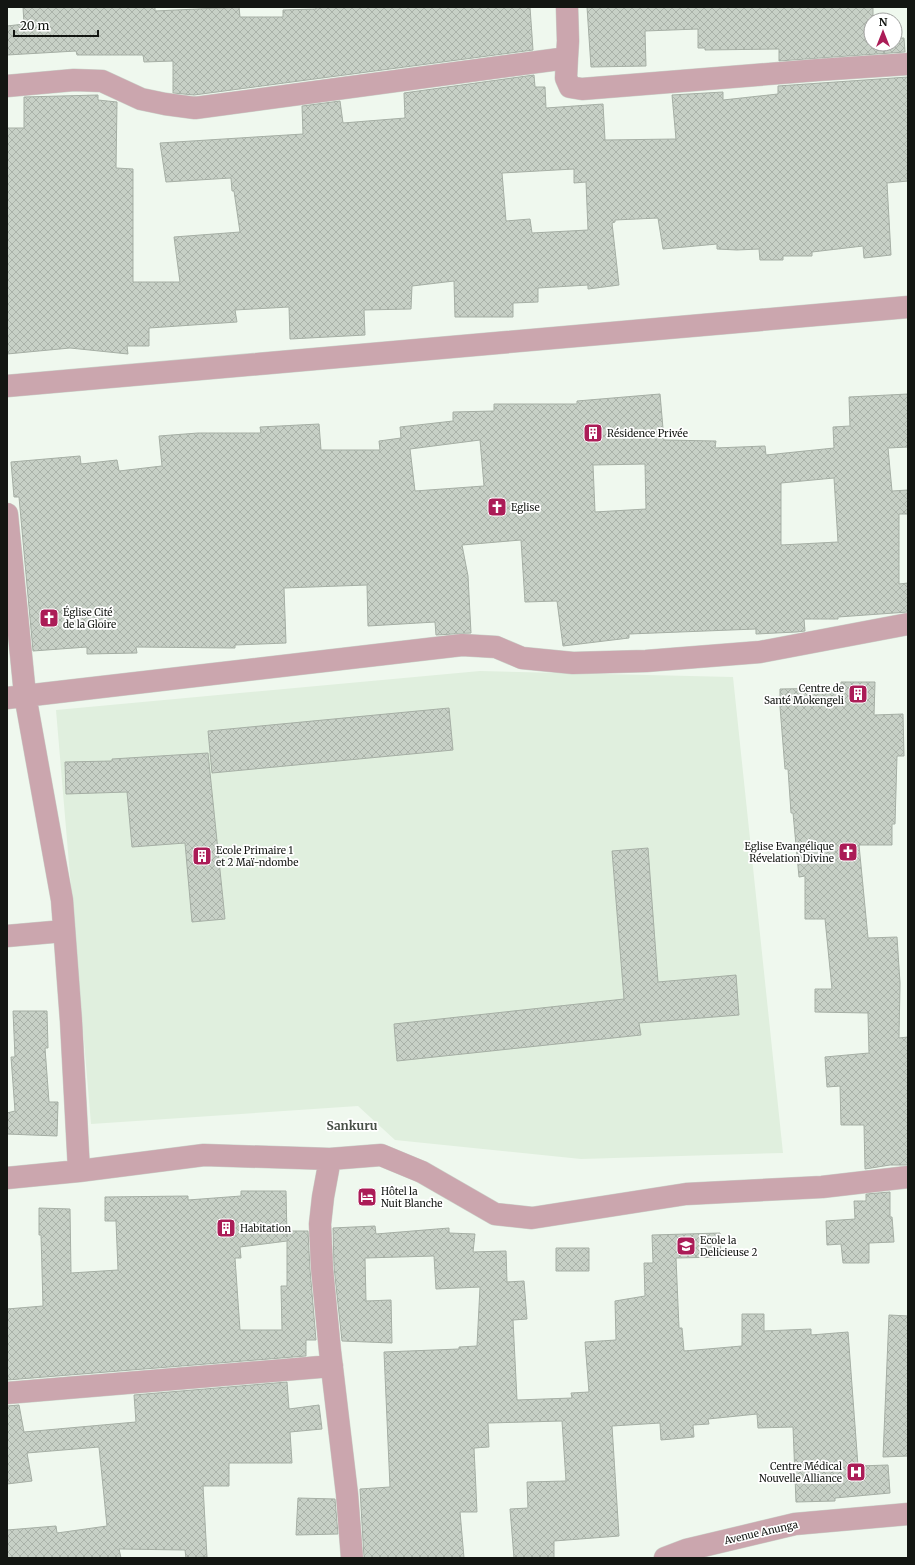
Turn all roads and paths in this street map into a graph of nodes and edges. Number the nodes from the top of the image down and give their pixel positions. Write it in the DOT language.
graph roads {
  1 [pos="567,7"];
  2 [pos="567,58"];
  3 [pos="908,64"];
  4 [pos="7,86"];
  5 [pos="908,307"];
  6 [pos="7,386"];
  7 [pos="7,514"];
  8 [pos="908,624"];
  9 [pos="16,696"];
  10 [pos="64,931"];
  11 [pos="7,936"];
  12 [pos="330,1159"];
  13 [pos="79,1171"];
  14 [pos="908,1177"];
  15 [pos="7,1178"];
  16 [pos="332,1366"];
  17 [pos="7,1393"];
  18 [pos="908,1514"];
  19 [pos="352,1558"];
  20 [pos="665,1558"];
  1 -- 2 [label="street"];
  2 -- 3 [label="street"];
  2 -- 4 [label="street"];
  5 -- 6 [label="street"];
  7 -- 9 [label="street"];
  8 -- 9 [label="street"];
  9 -- 10 [label="street"];
  10 -- 11 [label="street"];
  10 -- 13 [label="street"];
  12 -- 13 [label="street"];
  12 -- 14 [label="street"];
  12 -- 16 [label="street"];
  13 -- 15 [label="street"];
  16 -- 17 [label="street"];
  16 -- 19 [label="street"];
  18 -- 20 [label="street, Avenue Anunga"];
}
